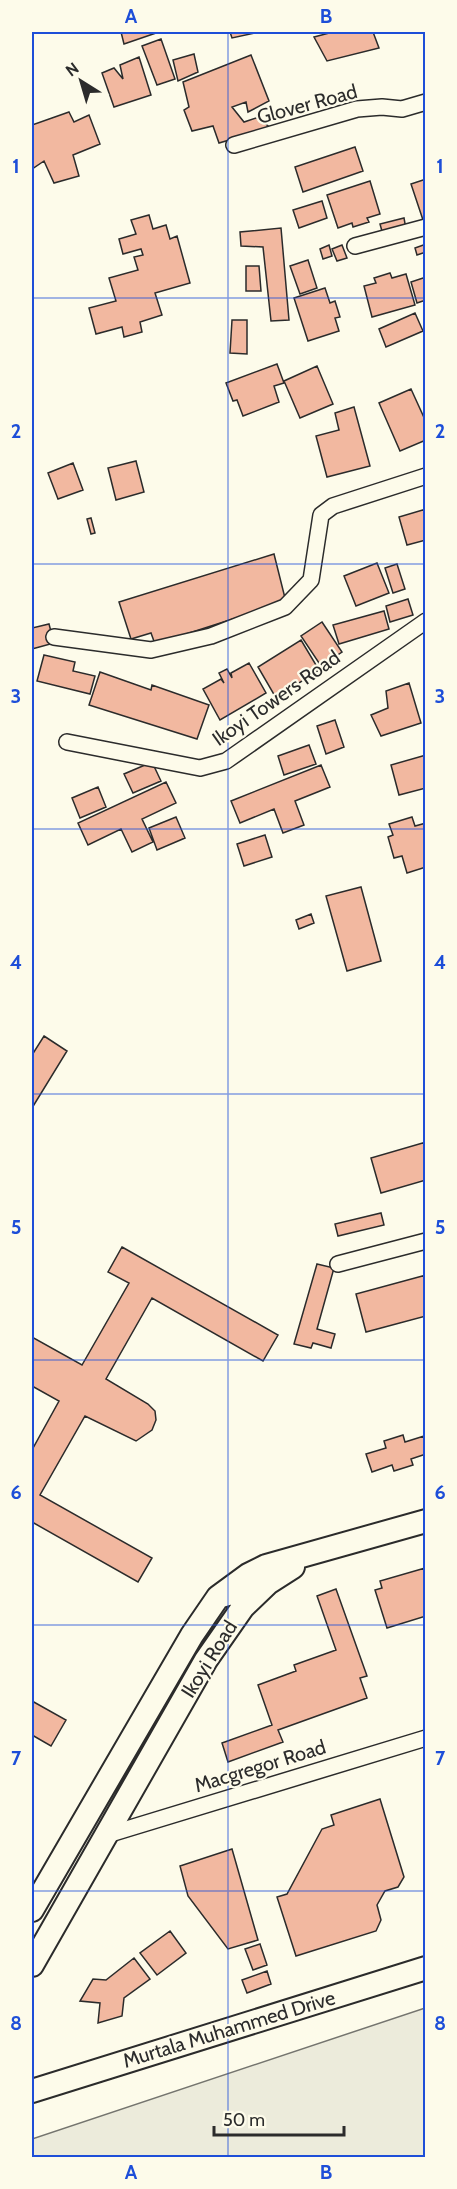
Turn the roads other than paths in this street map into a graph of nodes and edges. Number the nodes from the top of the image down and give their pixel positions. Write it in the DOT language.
graph roads {
  1 [pos="426,102"];
  2 [pos="234,146"];
  3 [pos="426,227"];
  4 [pos="355,246"];
  5 [pos="426,476"];
  6 [pos="426,621"];
  7 [pos="54,637"];
  8 [pos="67,742"];
  9 [pos="426,1242"];
  10 [pos="338,1264"];
  11 [pos="426,1521"];
  12 [pos="312,1555"];
  13 [pos="218,1596"];
  14 [pos="243,1607"];
  15 [pos="426,1738"];
  16 [pos="107,1835"];
  17 [pos="32,1910"];
  18 [pos="32,1965"];
  19 [pos="426,1968"];
  20 [pos="32,2091"];
  1 -- 2 [label="street, Glover Road"];
  3 -- 4 [label="street"];
  5 -- 7 [label="street"];
  6 -- 8 [label="street, Ikoyi Towers Road"];
  9 -- 10 [label="street"];
  11 -- 12 [label="main road"];
  12 -- 13 [label="main road"];
  12 -- 14 [label="main road"];
  13 -- 14 [label="main road, Ikoyi Road"];
  13 -- 17 [label="main road, Ikoyi Road"];
  14 -- 16 [label="main road, Ikoyi Road"];
  15 -- 16 [label="street, Macgregor Road"];
  16 -- 18 [label="main road, Ikoyi Road"];
  19 -- 20 [label="main road, Murtala Muhammed Drive"];
}
